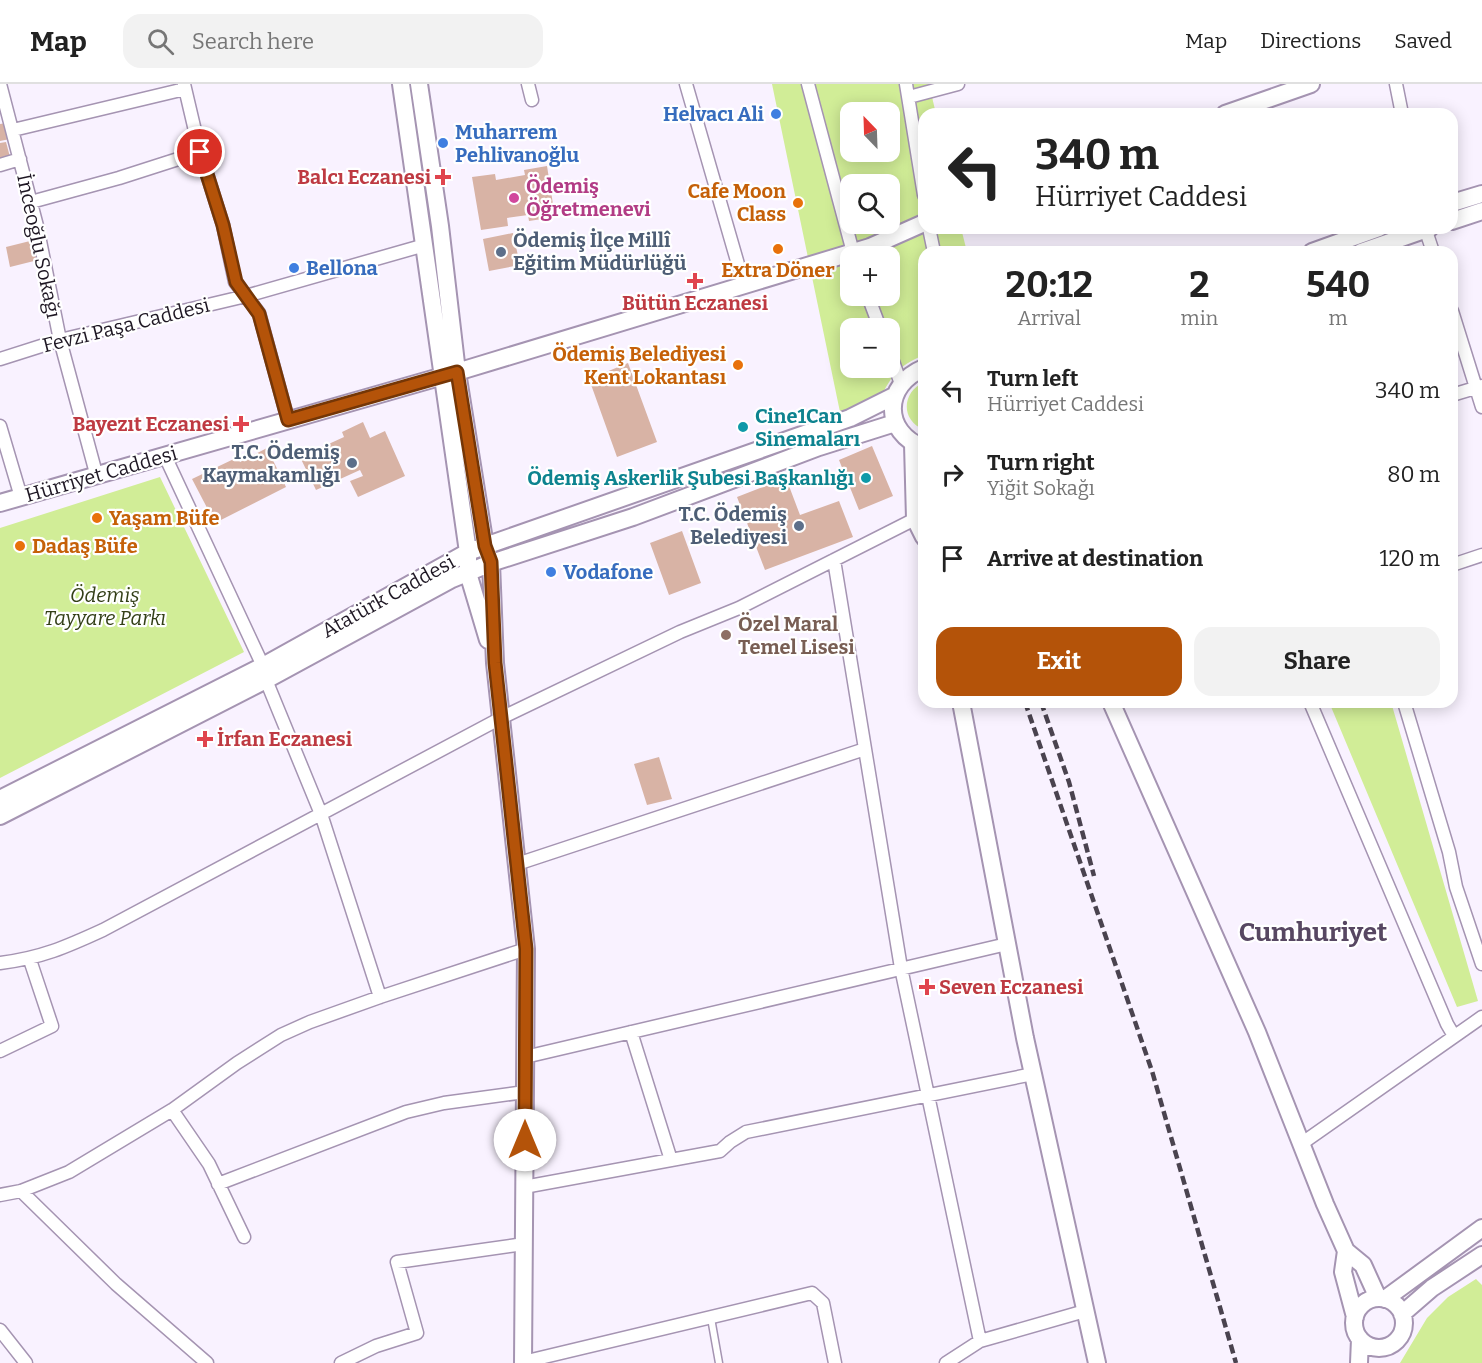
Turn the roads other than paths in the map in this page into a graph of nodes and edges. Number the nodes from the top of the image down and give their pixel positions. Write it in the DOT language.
graph roads {
  1 [pos="0,84"];
  2 [pos="401,84"];
  3 [pos="419,84"];
  4 [pos="528,84"];
  5 [pos="686,84"];
  6 [pos="808,84"];
  7 [pos="906,84"];
  8 [pos="958,84"];
  9 [pos="1311,84"];
  10 [pos="1396,84"];
  11 [pos="184,86"];
  12 [pos="909,97"];
  13 [pos="532,100"];
  14 [pos="1242,108"];
  15 [pos="1401,108"];
  16 [pos="13,130"];
  17 [pos="200,152"];
  18 [pos="918,156"];
  19 [pos="20,159"];
  20 [pos="0,165"];
  21 [pos="1482,194"];
  22 [pos="1458,201"];
  23 [pos="31,202"];
  24 [pos="1482,212"];
  25 [pos="1458,219"];
  26 [pos="918,226"];
  27 [pos="1362,234"];
  28 [pos="1410,234"];
  29 [pos="425,245"];
  30 [pos="851,246"];
  31 [pos="872,246"];
  32 [pos="1329,246"];
  33 [pos="1378,246"];
  34 [pos="840,258"];
  35 [pos="744,285"];
  36 [pos="246,296"];
  37 [pos="1458,328"];
  38 [pos="60,340"];
  39 [pos="0,359"];
  40 [pos="918,371"];
  41 [pos="450,373"];
  42 [pos="895,378"];
  43 [pos="1479,387"];
  44 [pos="898,390"];
  45 [pos="1458,393"];
  46 [pos="1482,407"];
  47 [pos="288,420"];
  48 [pos="895,423"];
  49 [pos="0,426"];
  50 [pos="918,446"];
  51 [pos="165,456"];
  52 [pos="97,477"];
  53 [pos="21,497"];
  54 [pos="0,503"];
  55 [pos="918,510"];
  56 [pos="915,519"];
  57 [pos="918,525"];
  58 [pos="485,546"];
  59 [pos="468,552"];
  60 [pos="1482,555"];
  61 [pos="834,560"];
  62 [pos="491,562"];
  63 [pos="1458,563"];
  64 [pos="468,573"];
  65 [pos="495,663"];
  66 [pos="265,673"];
  67 [pos="962,708"];
  68 [pos="1114,708"];
  69 [pos="1313,708"];
  70 [pos="1406,708"];
  71 [pos="501,718"];
  72 [pos="865,749"];
  73 [pos="0,799"];
  74 [pos="321,814"];
  75 [pos="0,816"];
  76 [pos="517,864"];
  77 [pos="1007,944"];
  78 [pos="526,949"];
  79 [pos="30,960"];
  80 [pos="0,963"];
  81 [pos="1482,964"];
  82 [pos="901,968"];
  83 [pos="380,997"];
  84 [pos="1482,1017"];
  85 [pos="632,1032"];
  86 [pos="1454,1036"];
  87 [pos="0,1051"];
  88 [pos="525,1057"];
  89 [pos="1032,1074"];
  90 [pos="525,1092"];
  91 [pos="929,1095"];
  92 [pos="172,1110"];
  93 [pos="1301,1144"];
  94 [pos="671,1160"];
  95 [pos="218,1184"];
  96 [pos="524,1187"];
  97 [pos="21,1191"];
  98 [pos="0,1195"];
  99 [pos="1482,1227"];
  100 [pos="244,1237"];
  101 [pos="524,1244"];
  102 [pos="1346,1251"];
  103 [pos="1482,1255"];
  104 [pos="1382,1298"];
  105 [pos="1085,1311"];
  106 [pos="1402,1314"];
  107 [pos="711,1317"];
  108 [pos="1355,1317"];
  109 [pos="0,1330"];
  110 [pos="1360,1339"];
  111 [pos="980,1341"];
  112 [pos="1395,1342"];
  113 [pos="523,1362"];
  114 [pos="26,1363"];
  115 [pos="207,1363"];
  116 [pos="341,1363"];
  117 [pos="719,1363"];
  118 [pos="835,1363"];
  119 [pos="946,1363"];
  120 [pos="1097,1363"];
  121 [pos="1359,1363"];
  122 [pos="1390,1363"];
  1 -- 16 [label="street, İnceoğlu Sokağı"];
  2 -- 29 [label="street"];
  3 -- 41 [label="street"];
  4 -- 13 [label="street"];
  5 -- 35 [label="street"];
  6 -- 30 [label="street"];
  7 -- 12 [label="street"];
  8 -- 12 [label="street"];
  9 -- 14 [label="street"];
  10 -- 15 [label="street"];
  11 -- 16 [label="street"];
  11 -- 17 [label="street"];
  12 -- 18 [label="street"];
  16 -- 19 [label="street, İnceoğlu Sokağı"];
  17 -- 23 [label="street"];
  17 -- 36 [label="street"];
  19 -- 20 [label="street"];
  19 -- 23 [label="street, İnceoğlu Sokağı"];
  21 -- 22 [label="street"];
  23 -- 38 [label="street, İnceoğlu Sokağı"];
  24 -- 25 [label="street"];
  26 -- 31 [label="street, Hürriyet Caddesi"];
  27 -- 32 [label="street"];
  28 -- 33 [label="street"];
  29 -- 36 [label="street, Fevzi Paşa Caddesi"];
  29 -- 41 [label="street"];
  34 -- 35 [label="street, Hürriyet Caddesi"];
  35 -- 41 [label="street, Hürriyet Caddesi"];
  36 -- 38 [label="street, Fevzi Paşa Caddesi"];
  36 -- 47 [label="street"];
  37 -- 43 [label="street"];
  38 -- 39 [label="street, Fevzi Paşa Caddesi"];
  38 -- 52 [label="street, İnceoğlu Sokağı"];
  40 -- 44 [label="street, Atatürk Caddesi"];
  41 -- 47 [label="street, Hürriyet Caddesi"];
  41 -- 58 [label="street"];
  41 -- 59 [label="street"];
  42 -- 44 [label="street"];
  43 -- 45 [label="street"];
  43 -- 46 [label="street"];
  44 -- 48 [label="street"];
  44 -- 58 [label="street, Atatürk Caddesi"];
  47 -- 51 [label="street, Hürriyet Caddesi"];
  48 -- 50 [label="street"];
  48 -- 62 [label="street, Atatürk Caddesi"];
  49 -- 53 [label="street"];
  50 -- 56 [label="street"];
  51 -- 52 [label="street, Hürriyet Caddesi"];
  51 -- 66 [label="street"];
  52 -- 53 [label="street, Hürriyet Caddesi"];
  53 -- 54 [label="street, Hürriyet Caddesi"];
  55 -- 56 [label="street"];
  56 -- 57 [label="street"];
  56 -- 61 [label="street"];
  58 -- 59 [label="street, Atatürk Caddesi"];
  58 -- 62 [label="street"];
  59 -- 64 [label="street"];
  59 -- 66 [label="street, Atatürk Caddesi"];
  60 -- 63 [label="street"];
  61 -- 71 [label="street"];
  61 -- 72 [label="street"];
  62 -- 64 [label="street, Atatürk Caddesi"];
  62 -- 65 [label="street"];
  64 -- 65 [label="street"];
  64 -- 66 [label="street, Atatürk Caddesi"];
  65 -- 71 [label="street"];
  66 -- 73 [label="street, Atatürk Caddesi"];
  66 -- 74 [label="street"];
  66 -- 75 [label="street, Atatürk Caddesi"];
  67 -- 77 [label="street"];
  68 -- 93 [label="street"];
  69 -- 86 [label="street"];
  70 -- 81 [label="street"];
  71 -- 74 [label="street"];
  71 -- 76 [label="street"];
  72 -- 76 [label="street"];
  72 -- 82 [label="street"];
  74 -- 79 [label="street"];
  74 -- 83 [label="street"];
  76 -- 78 [label="street"];
  77 -- 82 [label="street"];
  77 -- 89 [label="street"];
  78 -- 83 [label="street"];
  78 -- 88 [label="street"];
  79 -- 80 [label="street"];
  79 -- 87 [label="street"];
  82 -- 85 [label="street"];
  82 -- 91 [label="street"];
  83 -- 92 [label="street"];
  84 -- 86 [label="street"];
  85 -- 88 [label="street"];
  85 -- 94 [label="street"];
  86 -- 93 [label="street"];
  88 -- 90 [label="street"];
  89 -- 91 [label="street"];
  89 -- 105 [label="street"];
  90 -- 95 [label="street"];
  90 -- 96 [label="street"];
  91 -- 94 [label="street"];
  91 -- 111 [label="street"];
  92 -- 95 [label="street"];
  92 -- 97 [label="street"];
  93 -- 102 [label="street"];
  94 -- 96 [label="street"];
  95 -- 100 [label="street"];
  96 -- 101 [label="street"];
  97 -- 98 [label="street"];
  97 -- 115 [label="street"];
  99 -- 104 [label="street"];
  101 -- 113 [label="street"];
  101 -- 116 [label="street"];
  102 -- 104 [label="street"];
  102 -- 108 [label="street"];
  103 -- 106 [label="street"];
  104 -- 106 [label="street"];
  104 -- 108 [label="street"];
  105 -- 111 [label="street"];
  105 -- 120 [label="street"];
  106 -- 112 [label="street"];
  107 -- 113 [label="street"];
  107 -- 117 [label="lane"];
  107 -- 118 [label="street"];
  108 -- 110 [label="street"];
  109 -- 114 [label="street"];
  110 -- 112 [label="street"];
  110 -- 121 [label="street"];
  111 -- 119 [label="street"];
  112 -- 122 [label="street"];
}
